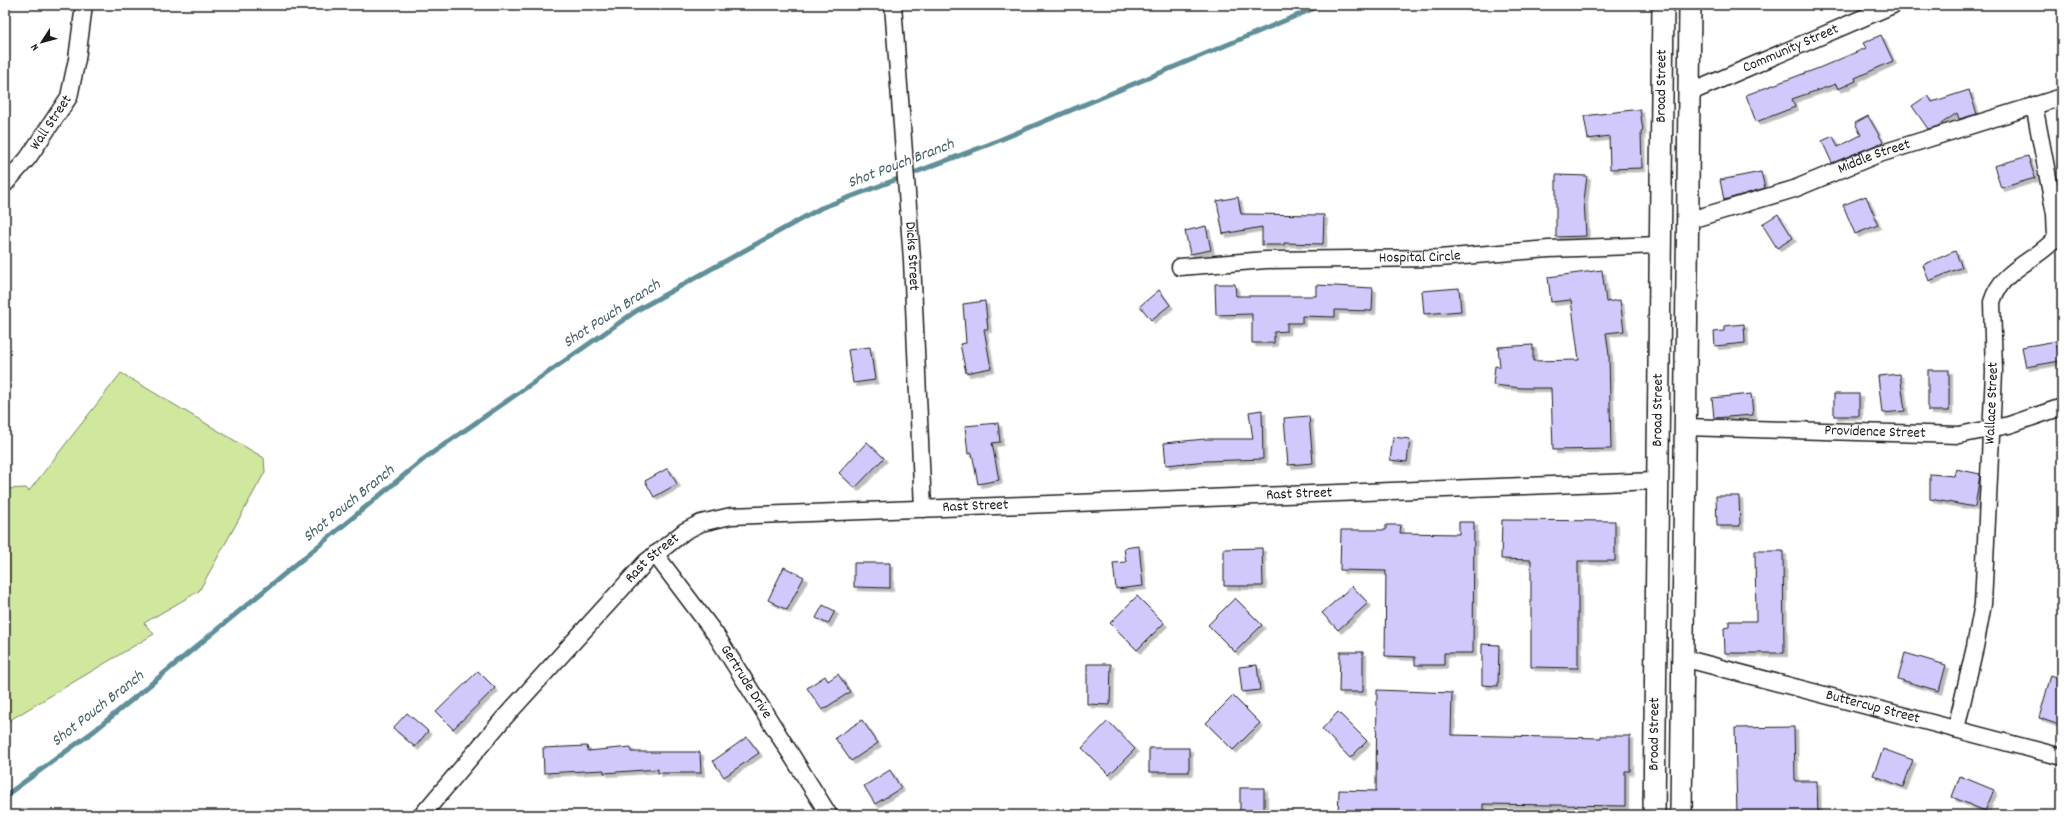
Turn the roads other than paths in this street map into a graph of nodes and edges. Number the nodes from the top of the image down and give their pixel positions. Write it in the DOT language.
graph roads {
  1 [pos="84,5"];
  2 [pos="893,5"];
  3 [pos="1663,5"];
  4 [pos="1690,5"];
  5 [pos="1893,5"];
  6 [pos="1689,93"];
  7 [pos="2062,97"];
  8 [pos="2034,105"];
  9 [pos="5,184"];
  10 [pos="1687,221"];
  11 [pos="1660,245"];
  12 [pos="1180,267"];
  13 [pos="2062,407"];
  14 [pos="1685,427"];
  15 [pos="1991,429"];
  16 [pos="1656,481"];
  17 [pos="923,509"];
  18 [pos="655,554"];
  19 [pos="1683,658"];
  20 [pos="1956,729"];
  21 [pos="2062,757"];
  22 [pos="422,815"];
  23 [pos="829,815"];
  24 [pos="1654,815"];
  25 [pos="1681,815"];
  1 -- 9 [label="street, Wall Street"];
  2 -- 17 [label="street, Dicks Street"];
  3 -- 11 [label="main road, Broad Street"];
  4 -- 6 [label="main road, Broad Street"];
  5 -- 6 [label="street, Community Street"];
  6 -- 10 [label="main road, Broad Street"];
  7 -- 8 [label="street, Middle Street"];
  8 -- 10 [label="street, Middle Street"];
  8 -- 15 [label="street, Wallace Street"];
  10 -- 14 [label="main road, Broad Street"];
  11 -- 12 [label="street, Hospital Circle"];
  11 -- 16 [label="main road, Broad Street"];
  13 -- 15 [label="street, Providence Street"];
  14 -- 15 [label="street, Providence Street"];
  14 -- 19 [label="main road, Broad Street"];
  15 -- 20 [label="street, Wallace Street"];
  16 -- 17 [label="street, Rast Street"];
  16 -- 24 [label="main road, Broad Street"];
  17 -- 18 [label="street, Rast Street"];
  18 -- 22 [label="street, Rast Street"];
  18 -- 23 [label="street, Gertrude Drive"];
  19 -- 20 [label="street, Buttercup Street"];
  19 -- 25 [label="main road, Broad Street"];
  20 -- 21 [label="street, Buttercup Street"];
}
